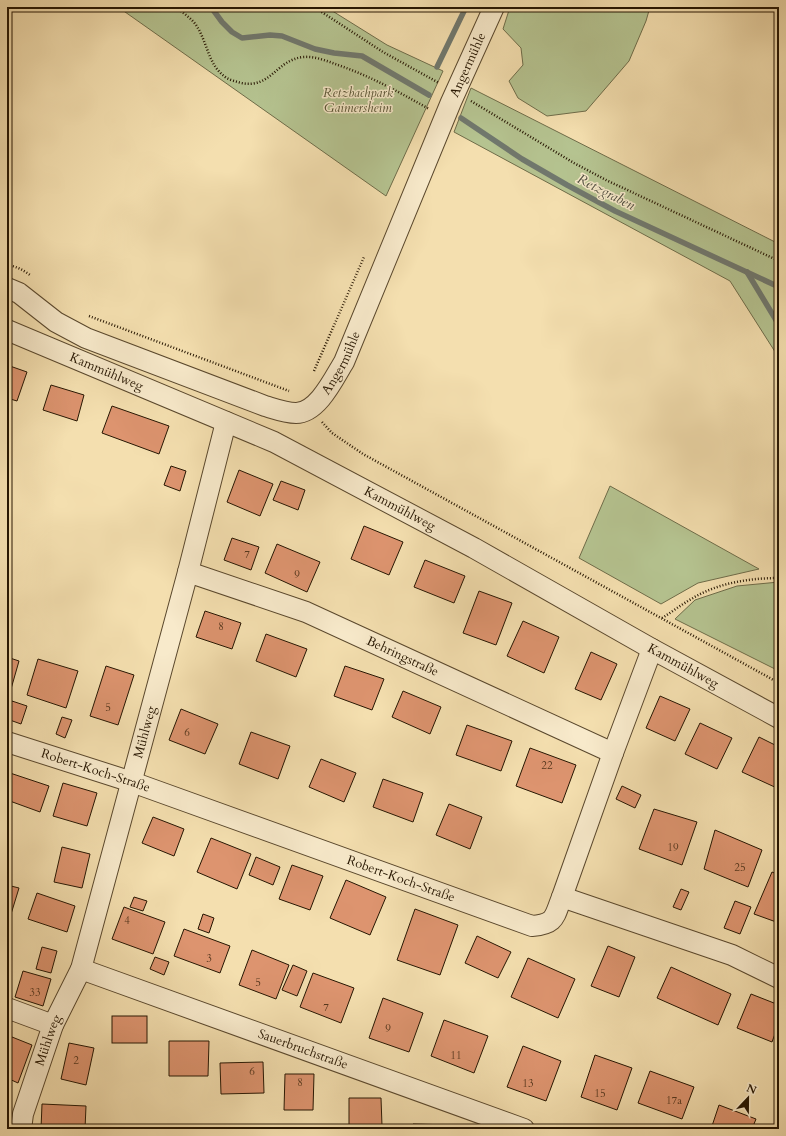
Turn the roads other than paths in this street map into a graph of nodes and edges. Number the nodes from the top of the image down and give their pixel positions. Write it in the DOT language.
graph roads {
  1 [pos="494,7"];
  2 [pos="7,288"];
  3 [pos="7,330"];
  4 [pos="226,422"];
  5 [pos="188,572"];
  6 [pos="652,649"];
  7 [pos="779,718"];
  8 [pos="7,742"];
  9 [pos="613,753"];
  10 [pos="132,782"];
  11 [pos="562,898"];
  12 [pos="81,969"];
  13 [pos="779,978"];
  14 [pos="7,1008"];
  15 [pos="53,1025"];
  16 [pos="21,1129"];
  17 [pos="524,1129"];
  1 -- 2 [label="street, Angermühle"];
  3 -- 4 [label="street, Kammühlweg"];
  4 -- 5 [label="street, Mühlweg"];
  4 -- 6 [label="street, Kammühlweg"];
  5 -- 9 [label="street, Behringstraße"];
  5 -- 10 [label="street, Mühlweg"];
  6 -- 7 [label="street, Kammühlweg"];
  6 -- 9 [label="street"];
  8 -- 10 [label="street, Robert-Koch-Straße"];
  9 -- 11 [label="street"];
  10 -- 11 [label="street, Robert-Koch-Straße"];
  10 -- 12 [label="street, Mühlweg"];
  11 -- 13 [label="street"];
  12 -- 15 [label="street, Mühlweg"];
  12 -- 17 [label="street, Sauerbruchstraße"];
  14 -- 15 [label="street"];
  15 -- 16 [label="street, Mühlweg"];
}
